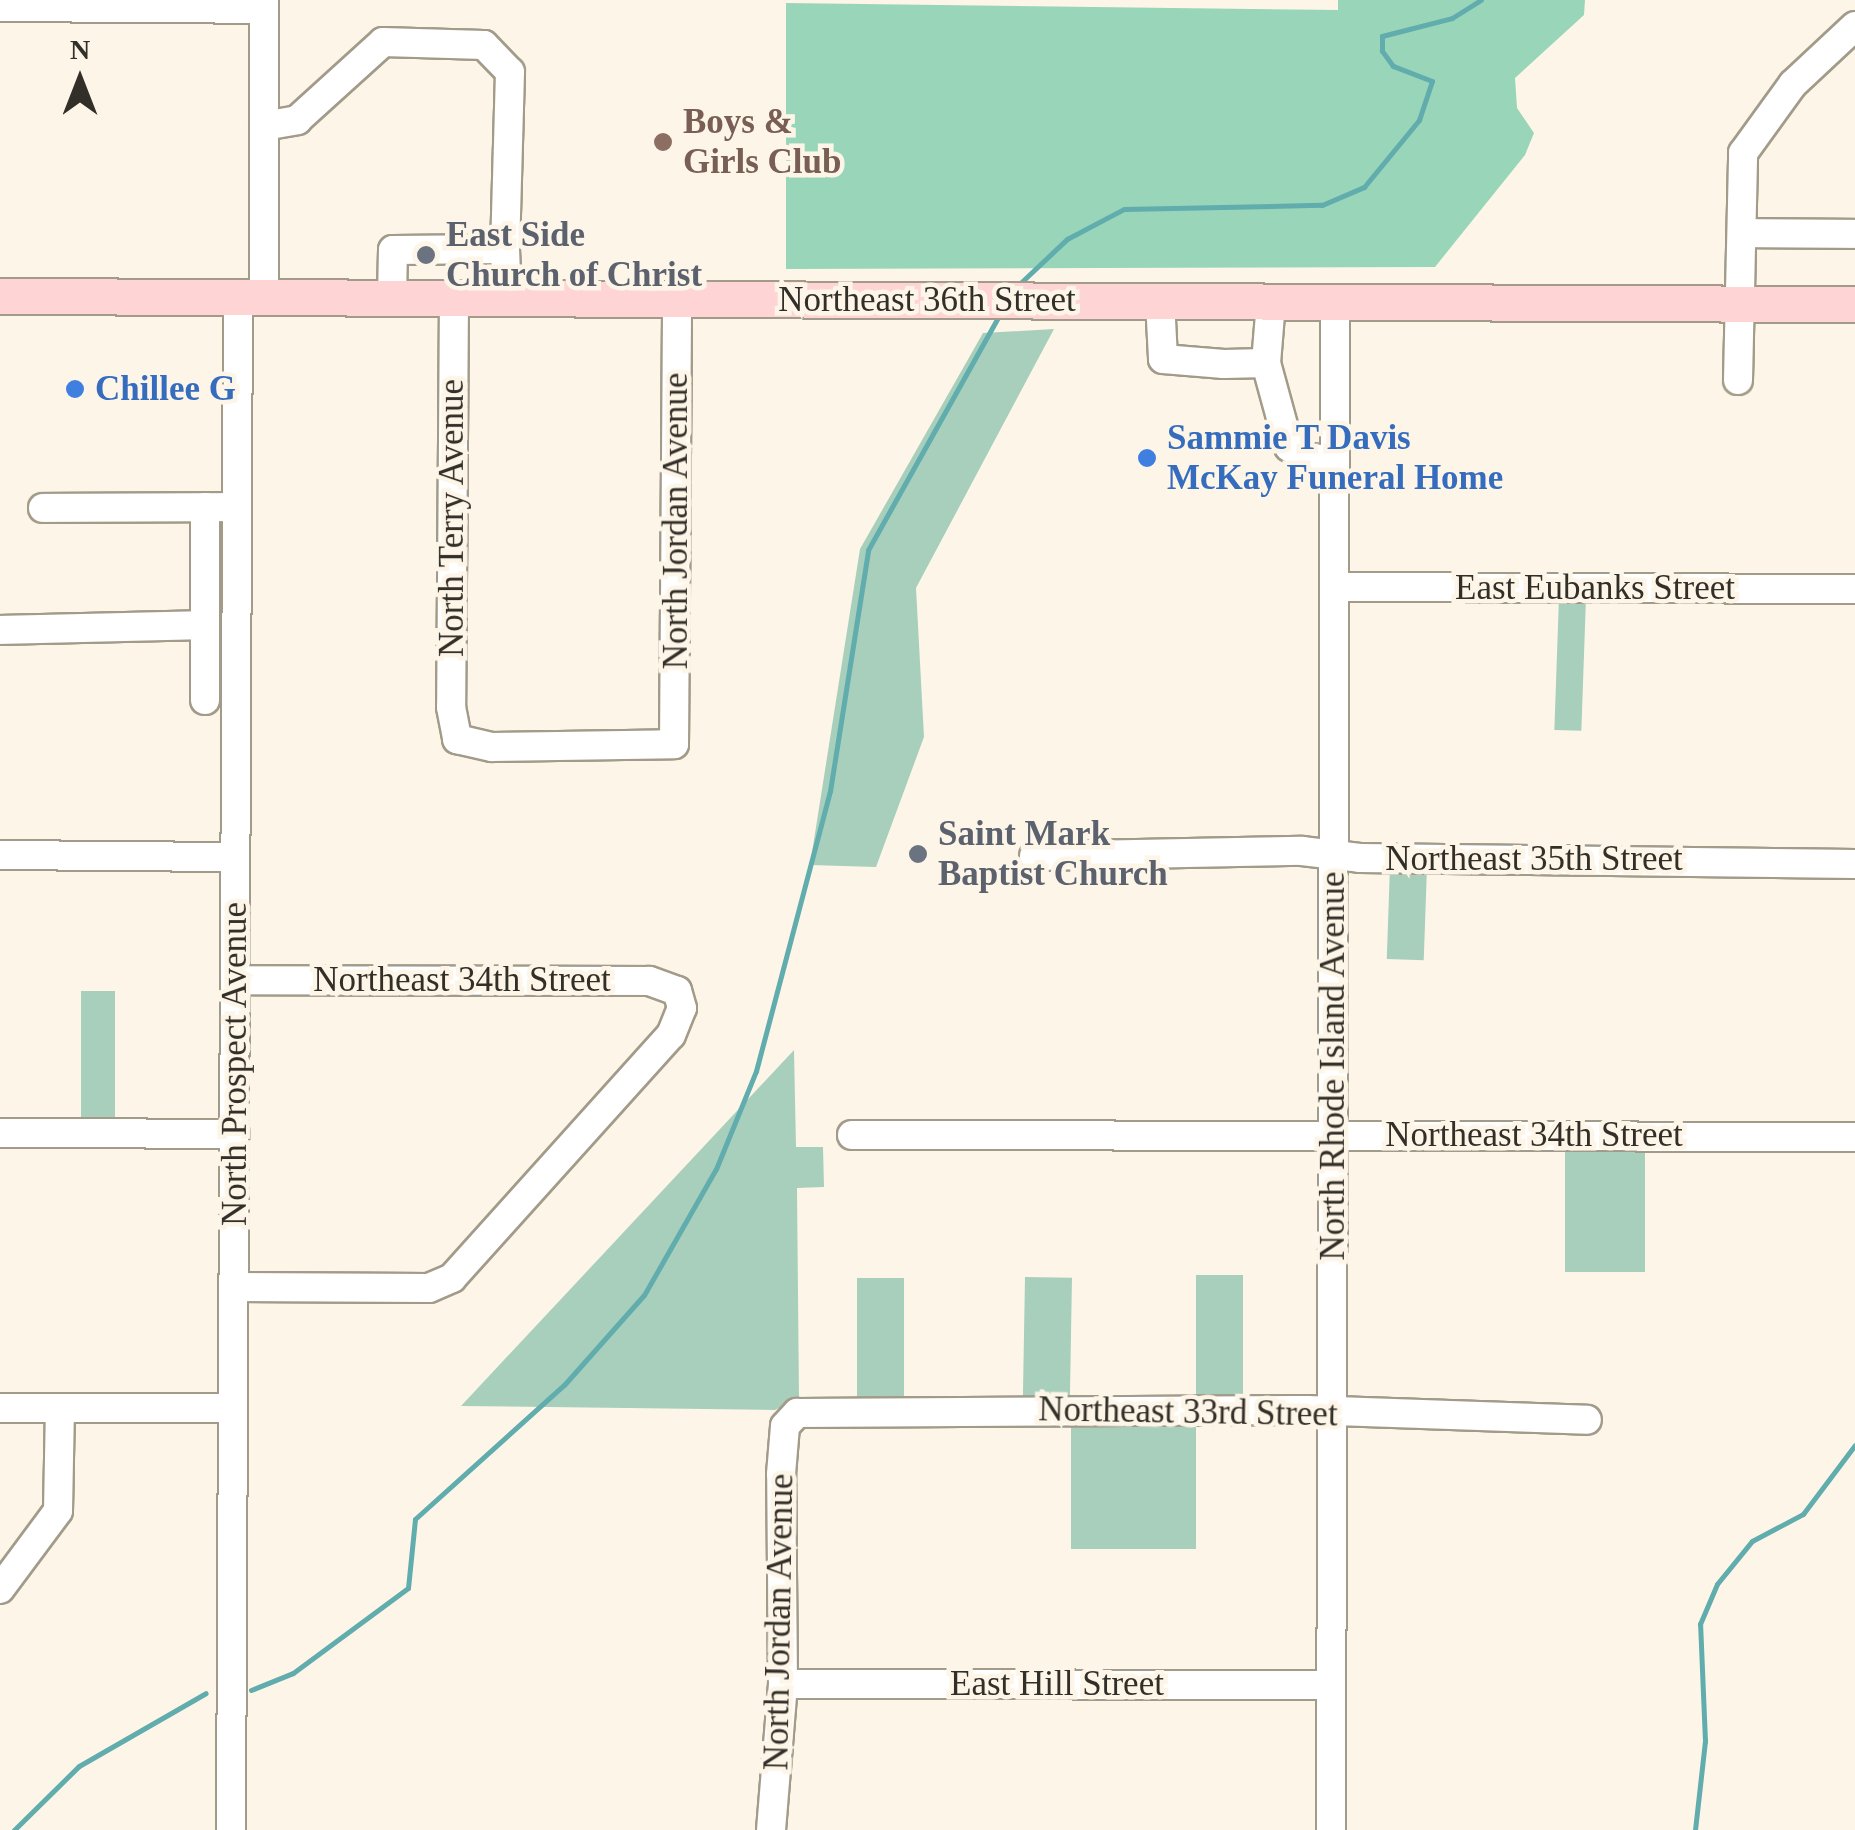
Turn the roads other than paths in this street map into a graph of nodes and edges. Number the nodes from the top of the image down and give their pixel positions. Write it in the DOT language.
graph roads {
  1 [pos="264,4"];
  2 [pos="0,7"];
  3 [pos="1855,26"];
  4 [pos="264,126"];
  5 [pos="1742,233"];
  6 [pos="1855,234"];
  7 [pos="505,249"];
  8 [pos="0,296"];
  9 [pos="251,297"];
  10 [pos="392,297"];
  11 [pos="454,297"];
  12 [pos="507,297"];
  13 [pos="677,298"];
  14 [pos="1160,301"];
  15 [pos="1271,302"];
  16 [pos="1335,302"];
  17 [pos="1740,304"];
  18 [pos="1855,304"];
  19 [pos="1266,362"];
  20 [pos="1738,380"];
  21 [pos="1335,460"];
  22 [pos="237,506"];
  23 [pos="204,507"];
  24 [pos="43,508"];
  25 [pos="1335,587"];
  26 [pos="1855,589"];
  27 [pos="205,625"];
  28 [pos="0,630"];
  29 [pos="205,700"];
  30 [pos="674,744"];
  31 [pos="0,855"];
  32 [pos="1334,855"];
  33 [pos="1034,856"];
  34 [pos="236,858"];
  35 [pos="1855,864"];
  36 [pos="236,980"];
  37 [pos="0,1133"];
  38 [pos="235,1134"];
  39 [pos="852,1134"];
  40 [pos="1334,1134"];
  41 [pos="1855,1138"];
  42 [pos="234,1287"];
  43 [pos="0,1408"];
  44 [pos="60,1408"];
  45 [pos="234,1408"];
  46 [pos="1332,1413"];
  47 [pos="791,1416"];
  48 [pos="1587,1420"];
  49 [pos="0,1588"];
  50 [pos="783,1684"];
  51 [pos="1332,1685"];
  52 [pos="231,1830"];
  53 [pos="772,1830"];
  54 [pos="1331,1830"];
  1 -- 2 [label="street"];
  1 -- 4 [label="street, North Prospect Avenue"];
  3 -- 5 [label="street"];
  4 -- 7 [label="street"];
  4 -- 9 [label="street, North Prospect Avenue"];
  5 -- 6 [label="street"];
  5 -- 17 [label="street"];
  7 -- 10 [label="street"];
  7 -- 12 [label="street"];
  8 -- 9 [label="main road, Northeast 36th Street"];
  9 -- 10 [label="main road, Northeast 36th Street"];
  9 -- 22 [label="street, North Prospect Avenue"];
  10 -- 11 [label="main road, Northeast 36th Street"];
  11 -- 12 [label="main road, Northeast 36th Street"];
  11 -- 30 [label="street, North Terry Avenue"];
  12 -- 13 [label="main road, Northeast 36th Street"];
  13 -- 14 [label="main road, Northeast 36th Street"];
  13 -- 30 [label="street, North Jordan Avenue"];
  14 -- 15 [label="main road, Northeast 36th Street"];
  14 -- 19 [label="street"];
  15 -- 16 [label="main road, Northeast 36th Street"];
  15 -- 19 [label="street"];
  16 -- 17 [label="main road, Northeast 36th Street"];
  16 -- 21 [label="street, North Rhode Island Avenue"];
  17 -- 18 [label="main road, Northeast 36th Street"];
  17 -- 20 [label="street"];
  19 -- 21 [label="street"];
  21 -- 25 [label="street, North Rhode Island Avenue"];
  22 -- 23 [label="street"];
  22 -- 34 [label="street, North Prospect Avenue"];
  23 -- 24 [label="street"];
  23 -- 27 [label="street"];
  25 -- 26 [label="street, East Eubanks Street"];
  25 -- 32 [label="street, North Rhode Island Avenue"];
  27 -- 28 [label="street"];
  27 -- 29 [label="street"];
  31 -- 34 [label="street"];
  32 -- 33 [label="street, Northeast 35th Street"];
  32 -- 35 [label="street, Northeast 35th Street"];
  32 -- 40 [label="street, North Rhode Island Avenue"];
  34 -- 36 [label="street, North Prospect Avenue"];
  36 -- 38 [label="street, North Prospect Avenue"];
  36 -- 42 [label="street, Northeast 34th Street"];
  37 -- 38 [label="street"];
  38 -- 42 [label="street, North Prospect Avenue"];
  39 -- 40 [label="street, Northeast 34th Street"];
  40 -- 41 [label="street, Northeast 34th Street"];
  40 -- 46 [label="street, North Rhode Island Avenue"];
  42 -- 45 [label="street, North Prospect Avenue"];
  43 -- 44 [label="street"];
  44 -- 45 [label="street"];
  44 -- 49 [label="street"];
  45 -- 52 [label="street, North Prospect Avenue"];
  46 -- 47 [label="street, Northeast 33rd Street"];
  46 -- 48 [label="street, Northeast 33rd Street"];
  46 -- 51 [label="street, North Rhode Island Avenue"];
  47 -- 50 [label="street, North Jordan Avenue"];
  50 -- 51 [label="street, East Hill Street"];
  50 -- 53 [label="street, North Jordan Avenue"];
  51 -- 54 [label="street, North Rhode Island Avenue"];
}
